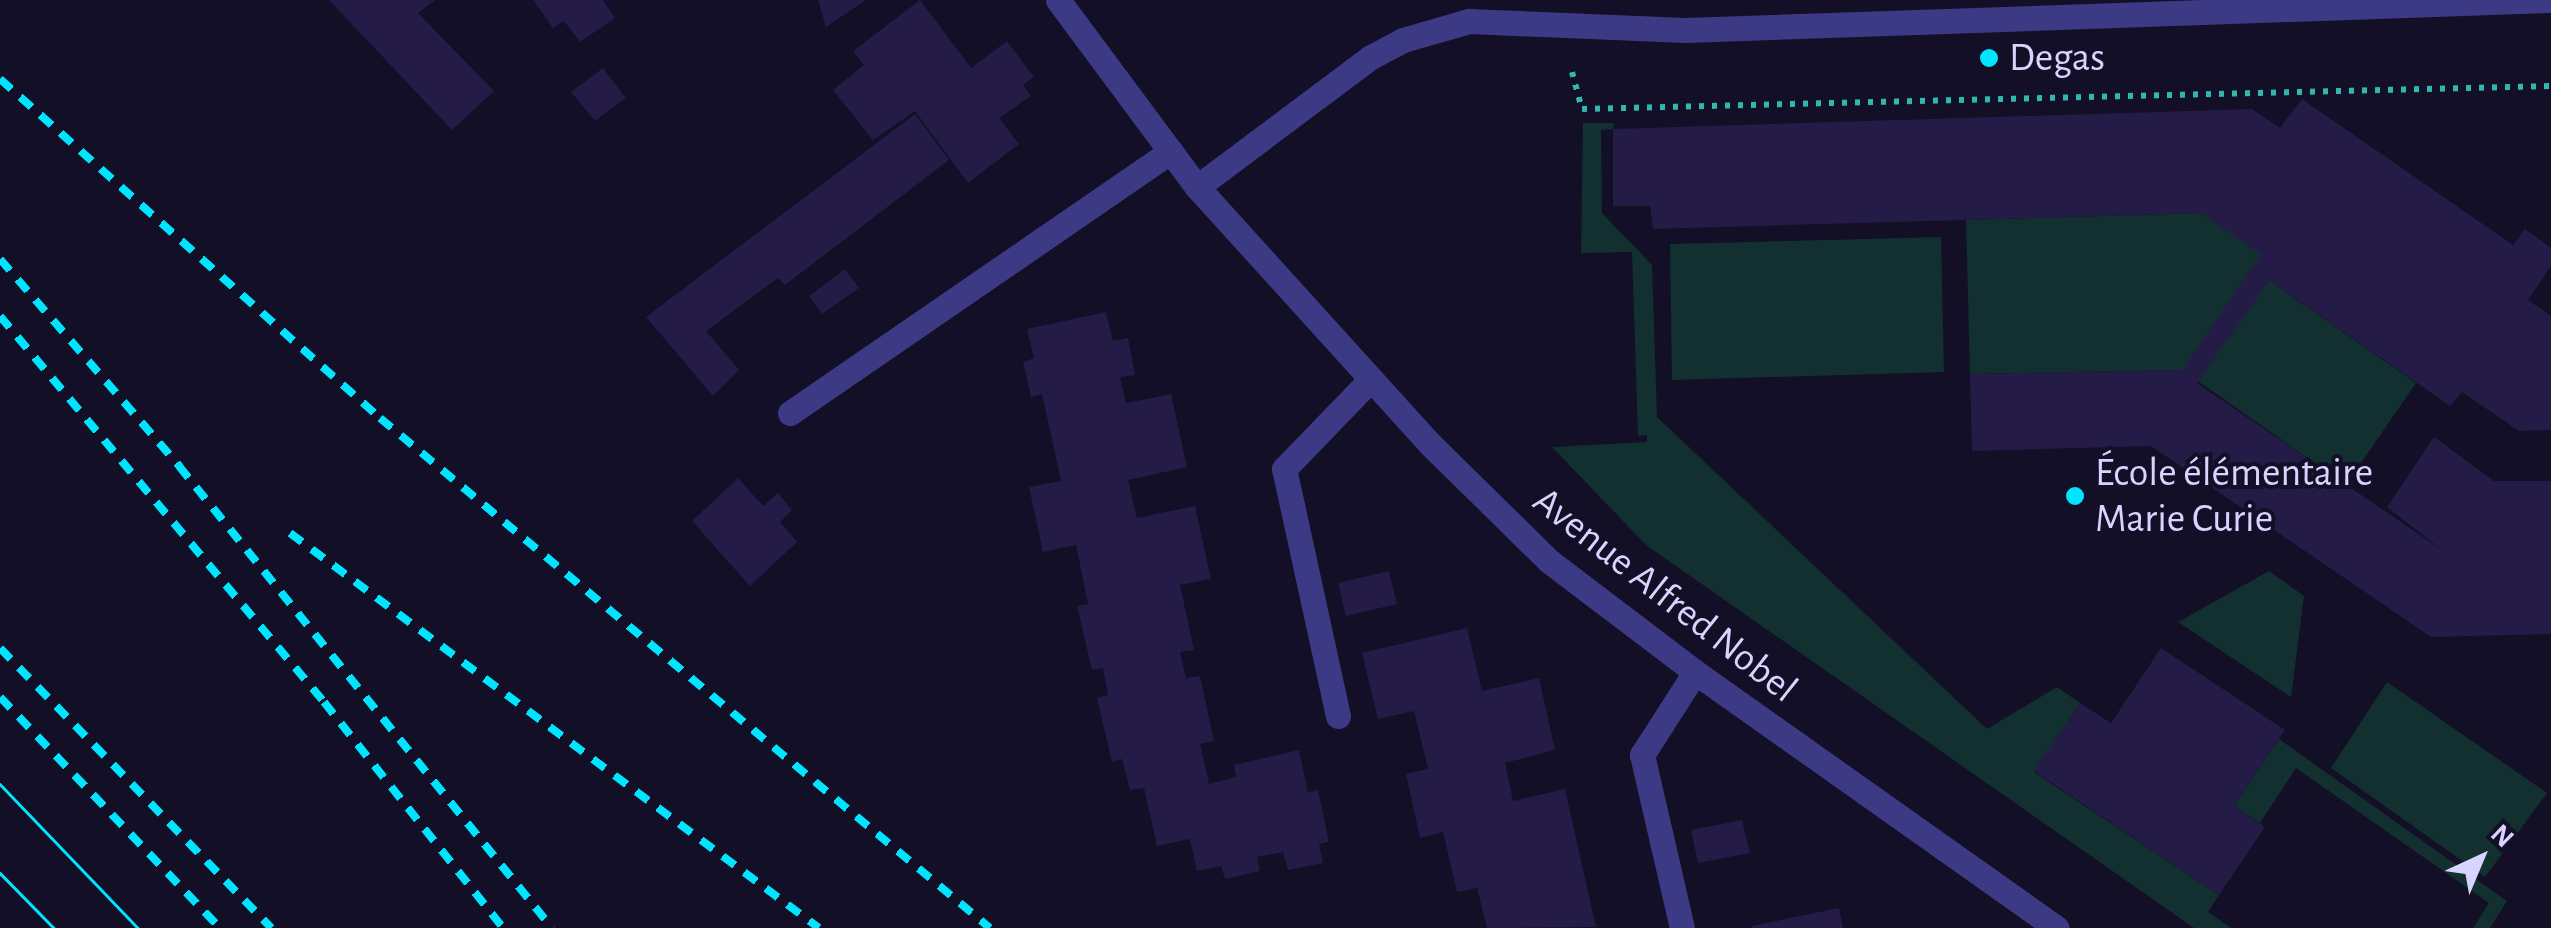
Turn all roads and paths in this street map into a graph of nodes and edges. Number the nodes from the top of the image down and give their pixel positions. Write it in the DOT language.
graph roads {
  1 [pos="1058,0"];
  2 [pos="2546,0"];
  3 [pos="2501,1"];
  4 [pos="1556,12"];
  5 [pos="2551,86"];
  6 [pos="1164,141"];
  7 [pos="1197,187"];
  8 [pos="1371,379"];
  9 [pos="790,413"];
  10 [pos="1694,672"];
  11 [pos="1338,716"];
  12 [pos="2029,920"];
  13 [pos="1682,928"];
  14 [pos="2058,928"];
  1 -- 6 [label="street, Avenue Alfred Nobel"];
  2 -- 3 [label="street"];
  3 -- 4 [label="street"];
  4 -- 5 [label="path"];
  4 -- 7 [label="street"];
  6 -- 7 [label="street, Avenue Alfred Nobel"];
  6 -- 9 [label="street"];
  7 -- 8 [label="street, Avenue Alfred Nobel"];
  8 -- 10 [label="street, Avenue Alfred Nobel"];
  8 -- 11 [label="street"];
  10 -- 12 [label="street, Avenue Alfred Nobel"];
  10 -- 13 [label="street"];
  12 -- 14 [label="street, Avenue Alfred Nobel"];
}
